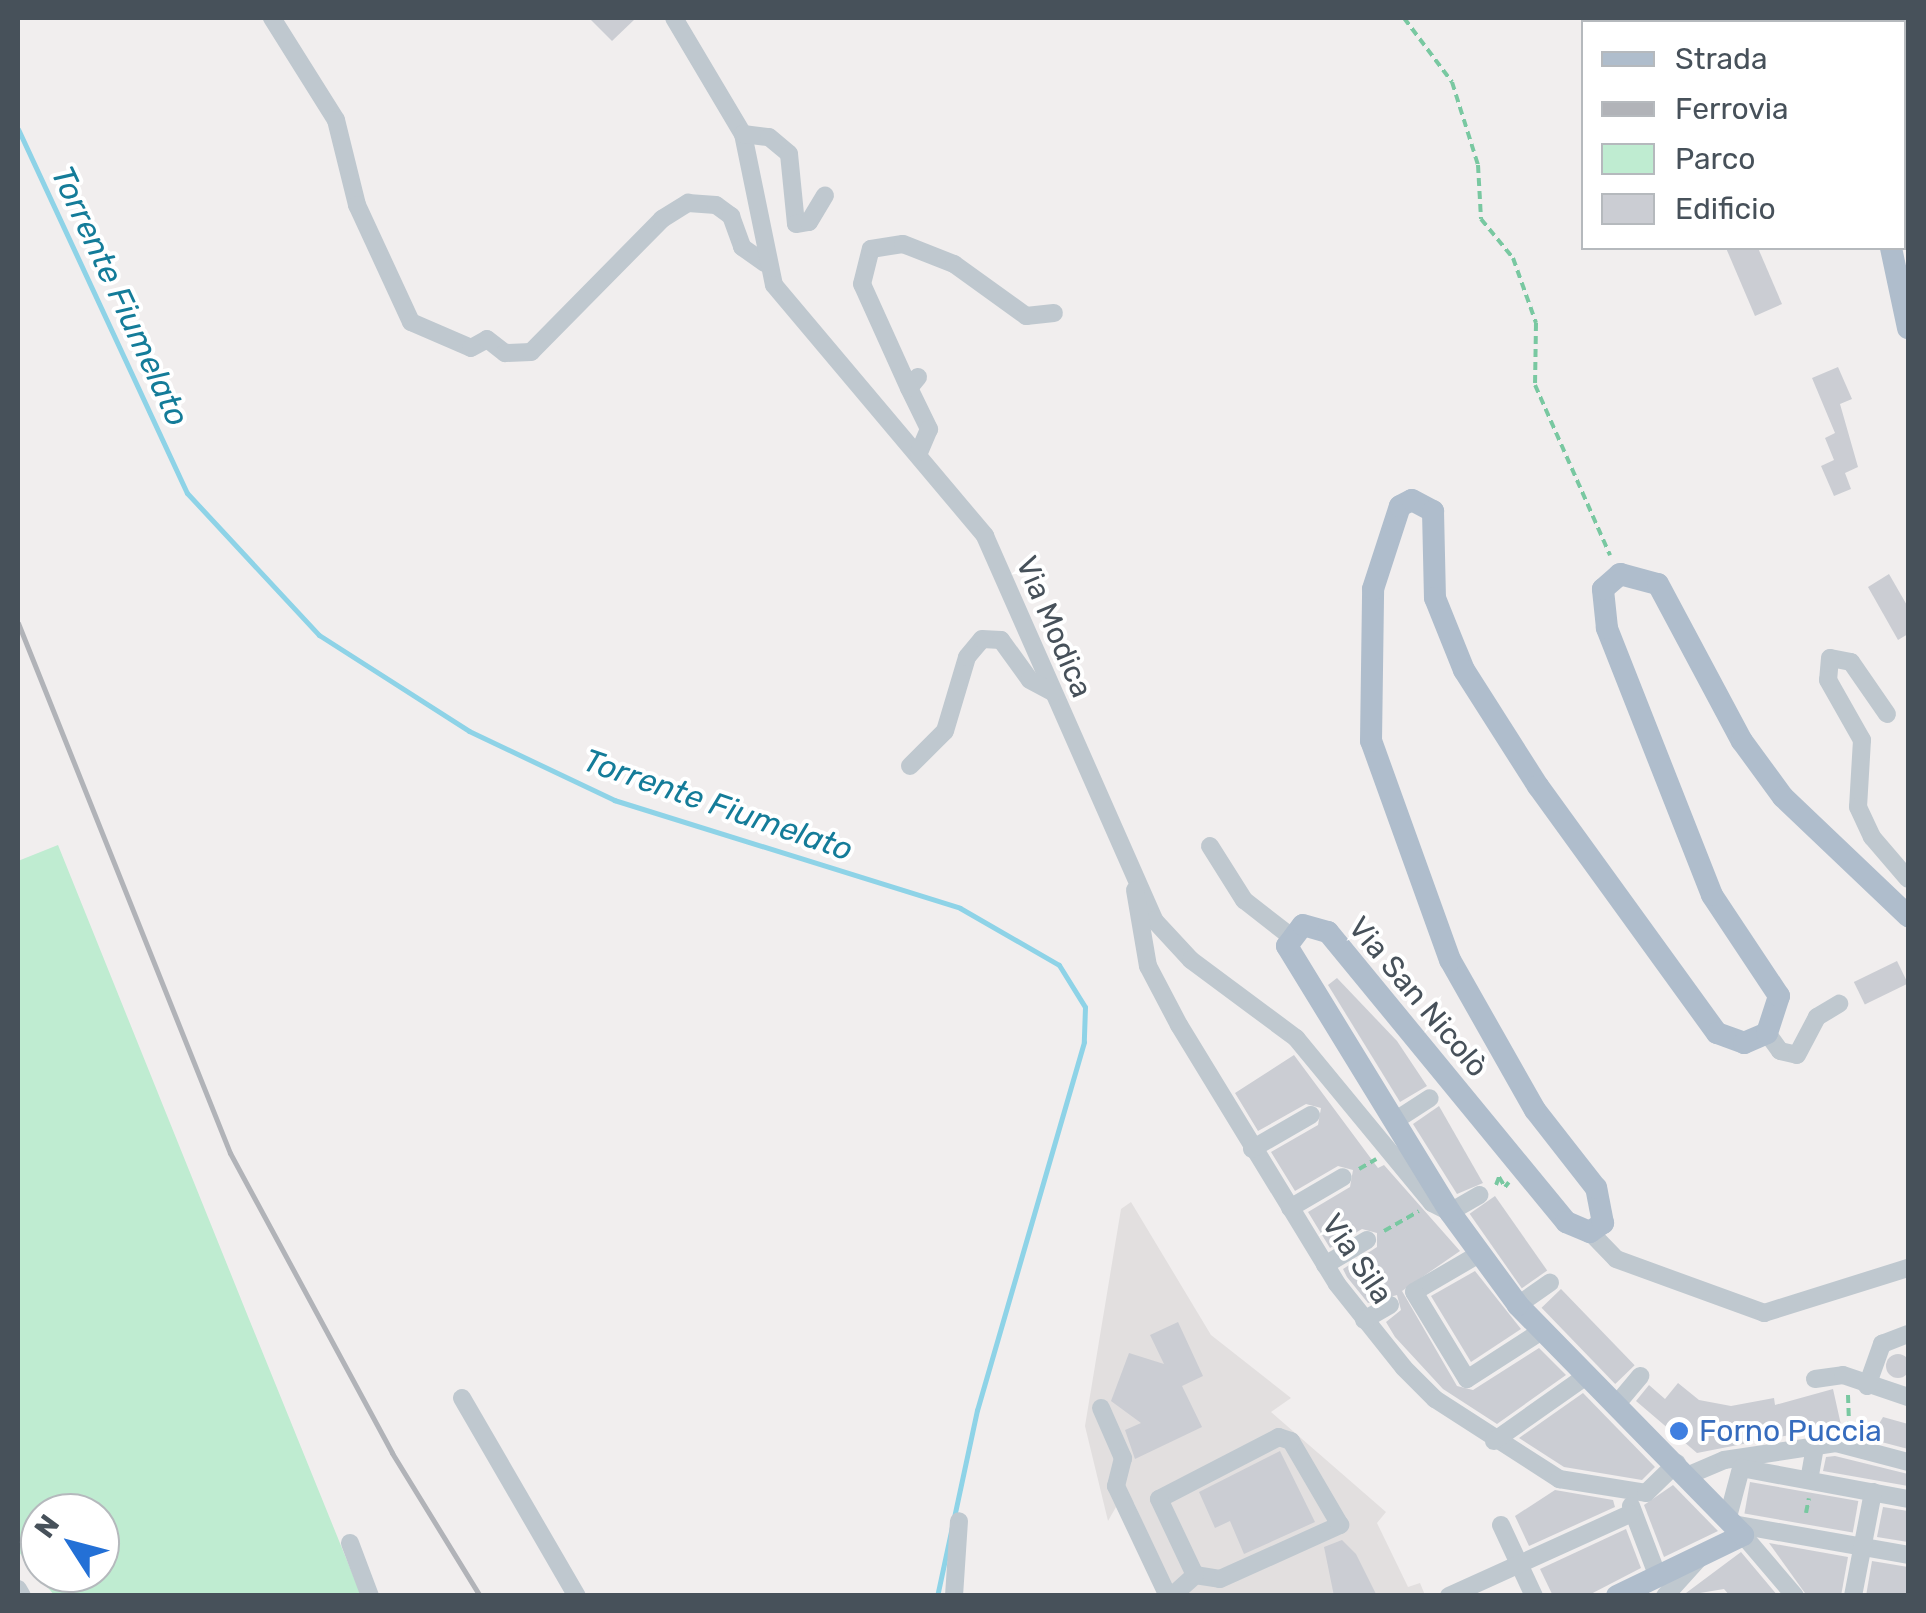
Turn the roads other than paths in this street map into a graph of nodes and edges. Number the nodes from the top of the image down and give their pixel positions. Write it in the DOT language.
graph roads {
  1 [pos="272,18"];
  2 [pos="674,18"];
  3 [pos="742,134"];
  4 [pos="826,195"];
  5 [pos="1891,250"];
  6 [pos="765,263"];
  7 [pos="1054,313"];
  8 [pos="1908,328"];
  9 [pos="918,452"];
  10 [pos="1053,692"];
  11 [pos="1887,714"];
  12 [pos="910,766"];
  13 [pos="1210,846"];
  14 [pos="1908,879"];
  15 [pos="1135,890"];
  16 [pos="1908,916"];
  17 [pos="1290,936"];
  18 [pos="1840,1004"];
  19 [pos="1767,1034"];
  20 [pos="1430,1098"];
  21 [pos="1311,1115"];
  22 [pos="1396,1120"];
  23 [pos="1252,1149"];
  24 [pos="1344,1178"];
  25 [pos="1487,1188"];
  26 [pos="1290,1208"];
  27 [pos="1441,1208"];
  28 [pos="1590,1232"];
  29 [pos="1366,1240"];
  30 [pos="1479,1254"];
  31 [pos="1325,1265"];
  32 [pos="1908,1268"];
  33 [pos="1550,1282"];
  34 [pos="1390,1305"];
  35 [pos="1518,1305"];
  36 [pos="1364,1320"];
  37 [pos="1540,1332"];
  38 [pos="1908,1334"];
  39 [pos="1586,1376"];
  40 [pos="1640,1376"];
  41 [pos="1814,1379"];
  42 [pos="1867,1386"];
  43 [pos="462,1398"];
  44 [pos="1908,1401"];
  45 [pos="1616,1405"];
  46 [pos="1101,1408"];
  47 [pos="1494,1441"];
  48 [pos="1815,1447"];
  49 [pos="1908,1462"];
  50 [pos="1683,1469"];
  51 [pos="1810,1474"];
  52 [pos="1632,1491"];
  53 [pos="1873,1492"];
  54 [pos="1908,1499"];
  55 [pos="1630,1514"];
  56 [pos="959,1522"];
  57 [pos="1501,1525"];
  58 [pos="1735,1525"];
  59 [pos="350,1542"];
  60 [pos="1863,1543"];
  61 [pos="1908,1555"];
  62 [pos="1520,1565"];
  63 [pos="1195,1575"];
  64 [pos="1662,1586"];
  65 [pos="18,1589"];
  66 [pos="22,1596"];
  67 [pos="370,1596"];
  68 [pos="577,1596"];
  69 [pos="954,1596"];
  70 [pos="1170,1596"];
  71 [pos="1449,1596"];
  72 [pos="1534,1596"];
  73 [pos="1617,1596"];
  74 [pos="1795,1596"];
  75 [pos="1853,1596"];
  1 -- 6 [label="street"];
  2 -- 3 [label="street, Via Modica"];
  3 -- 4 [label="street"];
  3 -- 6 [label="street, Via Modica"];
  5 -- 8 [label="main road"];
  6 -- 9 [label="street, Via Modica"];
  7 -- 9 [label="street"];
  9 -- 10 [label="street, Via Modica"];
  10 -- 12 [label="street"];
  10 -- 15 [label="street, Via Modica"];
  11 -- 14 [label="street"];
  13 -- 17 [label="street"];
  15 -- 23 [label="street, Via Sila"];
  15 -- 27 [label="street, Via Modica"];
  16 -- 19 [label="main road"];
  17 -- 22 [label="main road"];
  17 -- 28 [label="main road, Via San Nicolò"];
  18 -- 19 [label="street"];
  19 -- 28 [label="main road, Via San Nicolò"];
  20 -- 22 [label="street"];
  21 -- 23 [label="street"];
  22 -- 27 [label="main road"];
  23 -- 26 [label="street, Via Sila"];
  24 -- 26 [label="street"];
  25 -- 27 [label="street"];
  26 -- 31 [label="street, Via Sila"];
  27 -- 30 [label="main road"];
  28 -- 32 [label="street"];
  29 -- 31 [label="street"];
  30 -- 35 [label="main road"];
  30 -- 37 [label="street"];
  31 -- 36 [label="street, Via Sila"];
  33 -- 35 [label="street"];
  34 -- 36 [label="street"];
  35 -- 37 [label="main road"];
  36 -- 47 [label="street, Via Sila"];
  37 -- 39 [label="main road"];
  38 -- 42 [label="street"];
  39 -- 45 [label="main road"];
  39 -- 47 [label="street"];
  40 -- 45 [label="street"];
  41 -- 42 [label="street"];
  42 -- 44 [label="street"];
  43 -- 68 [label="street"];
  45 -- 50 [label="main road"];
  46 -- 70 [label="street"];
  47 -- 52 [label="street, Via Sila"];
  48 -- 49 [label="street"];
  48 -- 50 [label="street"];
  48 -- 51 [label="street"];
  50 -- 52 [label="street"];
  50 -- 58 [label="main road"];
  52 -- 55 [label="street"];
  53 -- 54 [label="street"];
  53 -- 58 [label="street"];
  53 -- 60 [label="street"];
  55 -- 62 [label="street"];
  55 -- 64 [label="street"];
  56 -- 69 [label="street"];
  57 -- 62 [label="street"];
  58 -- 60 [label="street"];
  58 -- 64 [label="main road"];
  58 -- 74 [label="street"];
  59 -- 67 [label="street"];
  60 -- 61 [label="street"];
  60 -- 75 [label="street"];
  62 -- 71 [label="street"];
  62 -- 72 [label="street"];
  63 -- 63 [label="street"];
  63 -- 70 [label="street"];
  64 -- 73 [label="main road"];
  65 -- 66 [label="street"];
}
